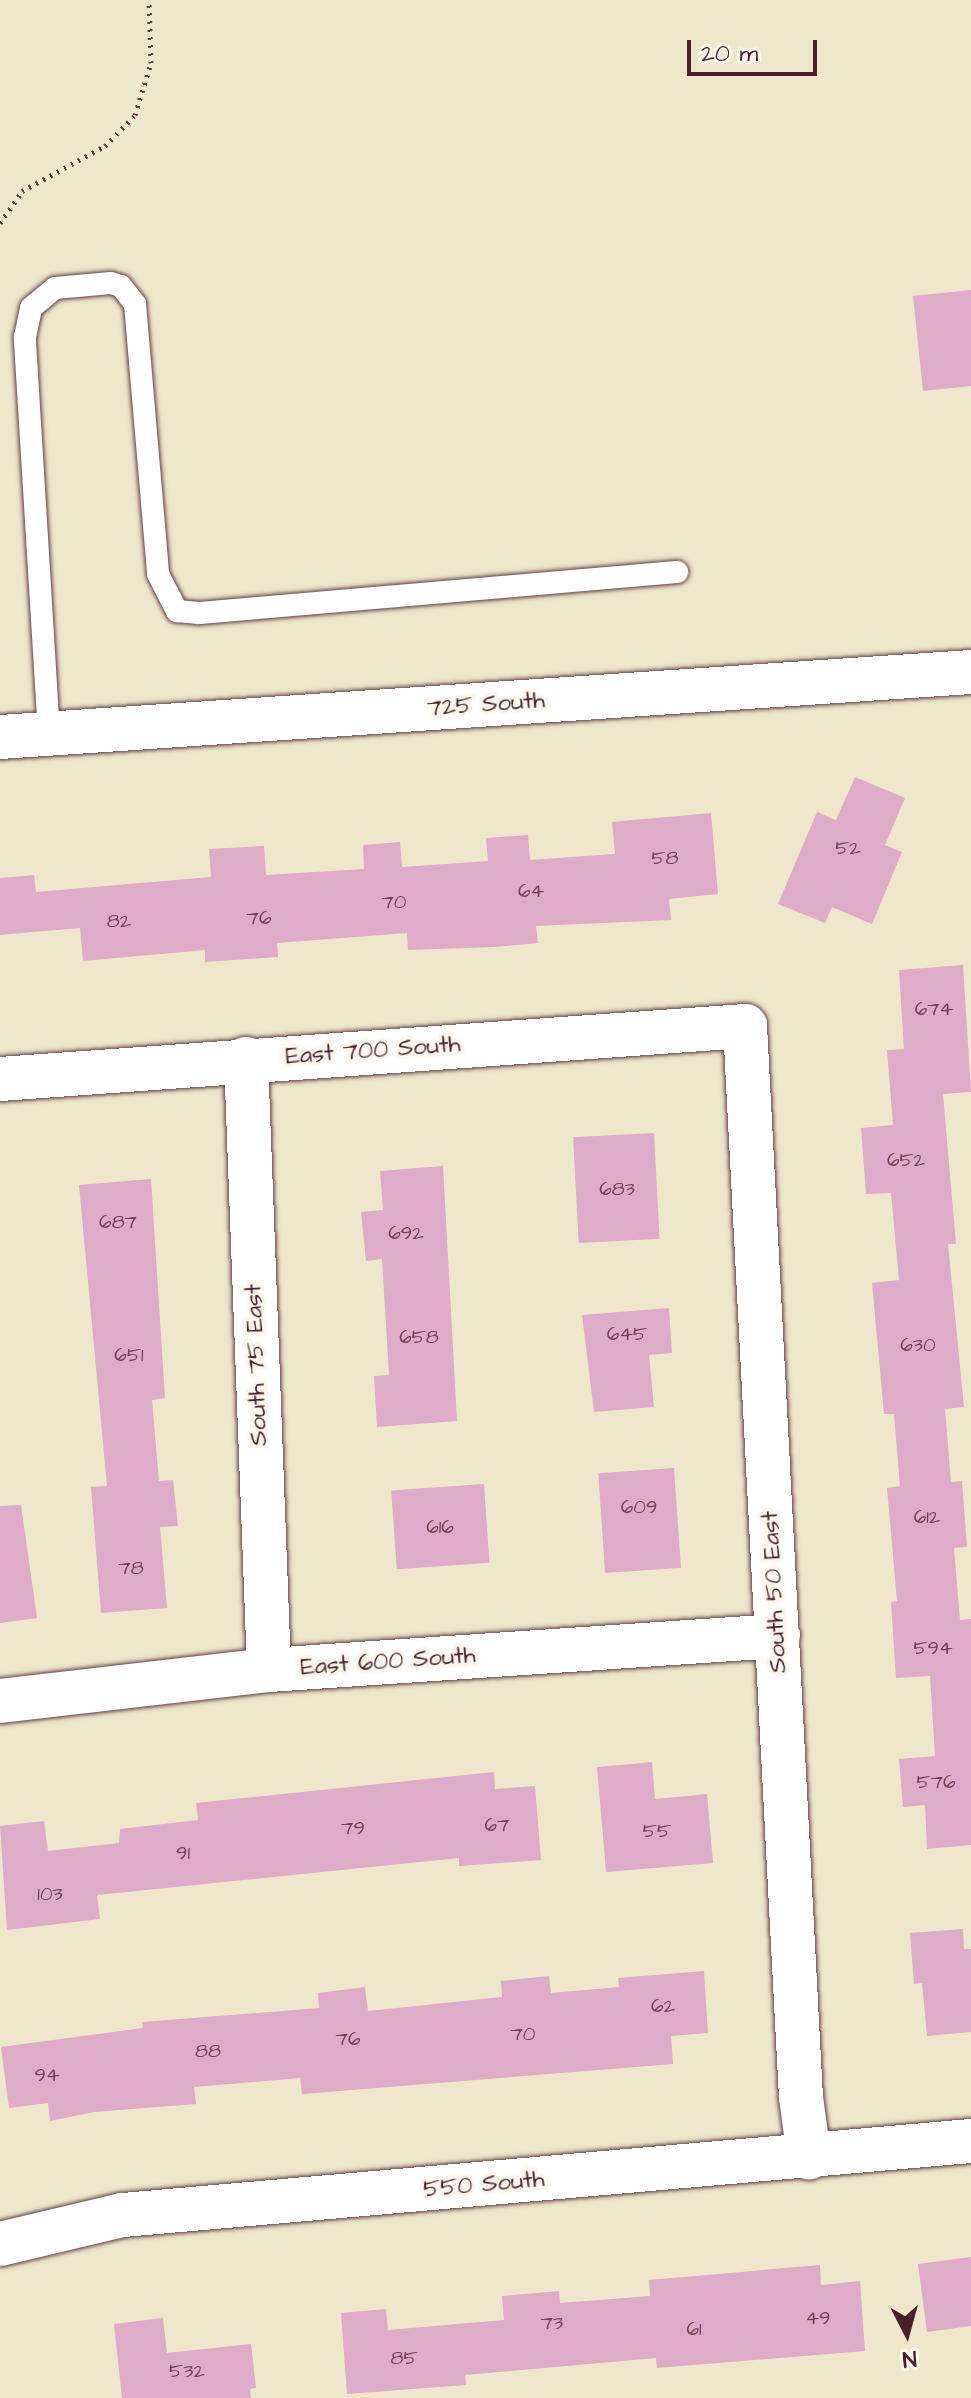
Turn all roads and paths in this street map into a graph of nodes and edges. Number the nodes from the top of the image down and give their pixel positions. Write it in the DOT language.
graph roads {
  1 [pos="149,0"];
  2 [pos="0,223"];
  3 [pos="677,572"];
  4 [pos="971,672"];
  5 [pos="49,734"];
  6 [pos="0,737"];
  7 [pos="745,1026"];
  8 [pos="246,1059"];
  9 [pos="0,1079"];
  10 [pos="778,1636"];
  11 [pos="269,1670"];
  12 [pos="0,1701"];
  13 [pos="971,2141"];
  14 [pos="809,2157"];
  15 [pos="0,2244"];
  1 -- 2 [label="path"];
  3 -- 5 [label="lane"];
  4 -- 5 [label="street, 725 South"];
  5 -- 6 [label="street, 725 South"];
  7 -- 8 [label="street, East 700 South"];
  7 -- 10 [label="street, South 50 East"];
  8 -- 9 [label="street, East 700 South"];
  8 -- 11 [label="street, South 75 East"];
  10 -- 11 [label="street, East 600 South"];
  10 -- 14 [label="street, South 50 East"];
  11 -- 12 [label="street, East 600 South"];
  13 -- 14 [label="street, 550 South"];
  14 -- 15 [label="street, 550 South"];
}
